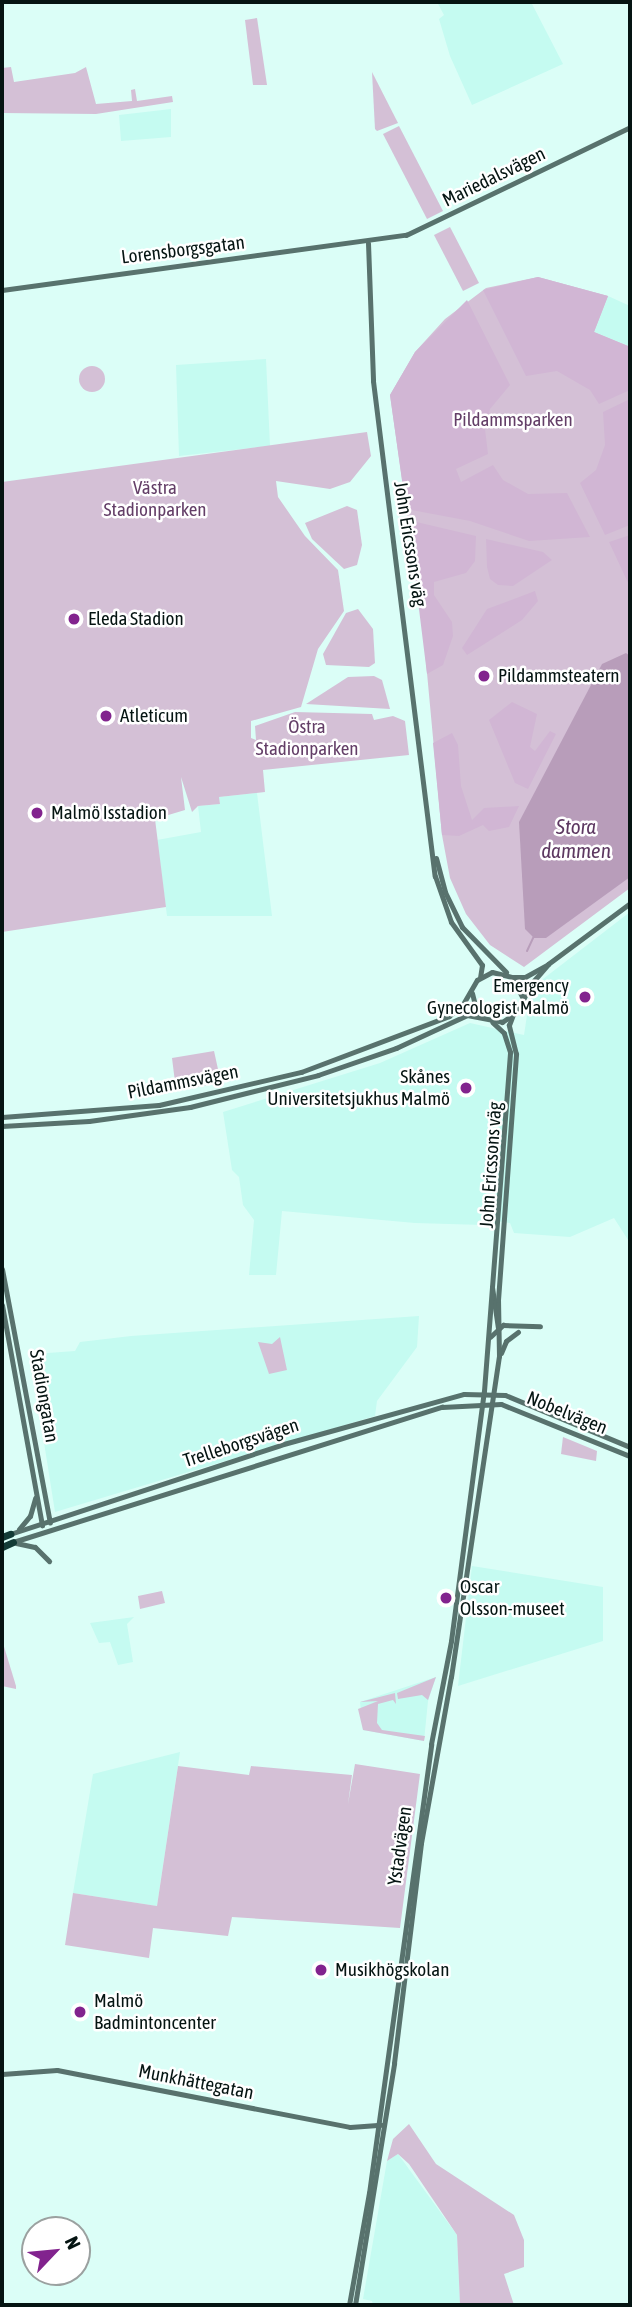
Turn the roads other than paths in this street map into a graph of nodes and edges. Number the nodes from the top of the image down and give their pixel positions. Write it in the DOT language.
graph roads {
  1 [pos="630,127"];
  2 [pos="368,243"];
  3 [pos="2,290"];
  4 [pos="433,848"];
  5 [pos="630,903"];
  6 [pos="548,964"];
  7 [pos="510,975"];
  8 [pos="480,977"];
  9 [pos="472,990"];
  10 [pos="522,1000"];
  11 [pos="480,1016"];
  12 [pos="512,1017"];
  13 [pos="492,1022"];
  14 [pos="2,1116"];
  15 [pos="2,1126"];
  16 [pos="2,1269"];
  17 [pos="490,1279"];
  18 [pos="2,1305"];
  19 [pos="540,1326"];
  20 [pos="498,1328"];
  21 [pos="518,1332"];
  22 [pos="490,1337"];
  23 [pos="499,1356"];
  24 [pos="484,1391"];
  25 [pos="493,1392"];
  26 [pos="487,1403"];
  27 [pos="630,1447"];
  28 [pos="630,1456"];
  29 [pos="36,1492"];
  30 [pos="49,1520"];
  31 [pos="41,1522"];
  32 [pos="51,1530"];
  33 [pos="43,1532"];
  34 [pos="13,1536"];
  35 [pos="2,1537"];
  36 [pos="2,1547"];
  37 [pos="49,1561"];
  38 [pos="2,2074"];
  39 [pos="382,2125"];
  40 [pos="348,2305"];
  41 [pos="355,2305"];
  1 -- 2 [label="main road, Mariedalsvägen"];
  2 -- 3 [label="main road, Lorensborgsgatan"];
  2 -- 4 [label="main road, John Ericssons väg"];
  4 -- 7 [label="main road, John Ericssons väg"];
  4 -- 8 [label="main road, John Ericssons väg"];
  5 -- 6 [label="main road"];
  6 -- 7 [label="main road"];
  6 -- 10 [label="main road"];
  7 -- 8 [label="main road"];
  7 -- 10 [label="main road"];
  8 -- 9 [label="main road, Pildammsvägen"];
  9 -- 11 [label="main road"];
  9 -- 14 [label="main road, Pildammsvägen"];
  10 -- 12 [label="main road"];
  11 -- 13 [label="main road"];
  11 -- 15 [label="main road, Pildammsvägen"];
  12 -- 13 [label="main road"];
  12 -- 20 [label="main road, John Ericssons väg"];
  13 -- 17 [label="main road, John Ericssons väg"];
  16 -- 30 [label="main road, Stadiongatan"];
  17 -- 20 [label="main road"];
  17 -- 22 [label="main road, John Ericssons väg"];
  18 -- 29 [label="main road, Stadiongatan"];
  19 -- 20 [label="main road"];
  20 -- 22 [label="main road"];
  20 -- 23 [label="main road, Ystadvägen"];
  21 -- 23 [label="main road"];
  22 -- 24 [label="main road, Ystadvägen"];
  23 -- 25 [label="main road, Ystadvägen"];
  24 -- 25 [label="main road, Trelleborgsvägen"];
  24 -- 26 [label="main road, Ystadvägen"];
  24 -- 30 [label="main road, Trelleborgsvägen"];
  25 -- 26 [label="main road, Ystadvägen"];
  25 -- 27 [label="main road, Nobelvägen"];
  26 -- 28 [label="main road, Nobelvägen"];
  26 -- 32 [label="main road, Trelleborgsvägen"];
  26 -- 39 [label="main road, Ystadvägen"];
  29 -- 31 [label="main road, Stadiongatan"];
  29 -- 34 [label="main road"];
  30 -- 31 [label="main road, Trelleborgsvägen"];
  30 -- 32 [label="main road, Stadiongatan"];
  31 -- 33 [label="main road, Stadiongatan"];
  31 -- 34 [label="main road, Trelleborgsvägen"];
  32 -- 33 [label="main road, Trelleborgsvägen"];
  33 -- 34 [label="main road, Trelleborgsvägen"];
  34 -- 35 [label="highway, Trelleborgsvägen"];
  34 -- 36 [label="highway, Trelleborgsvägen"];
  34 -- 37 [label="main road"];
  38 -- 39 [label="main road, Munkhättegatan"];
  39 -- 40 [label="main road, Ystadvägen"];
  39 -- 41 [label="main road, Ystadvägen"];
}
